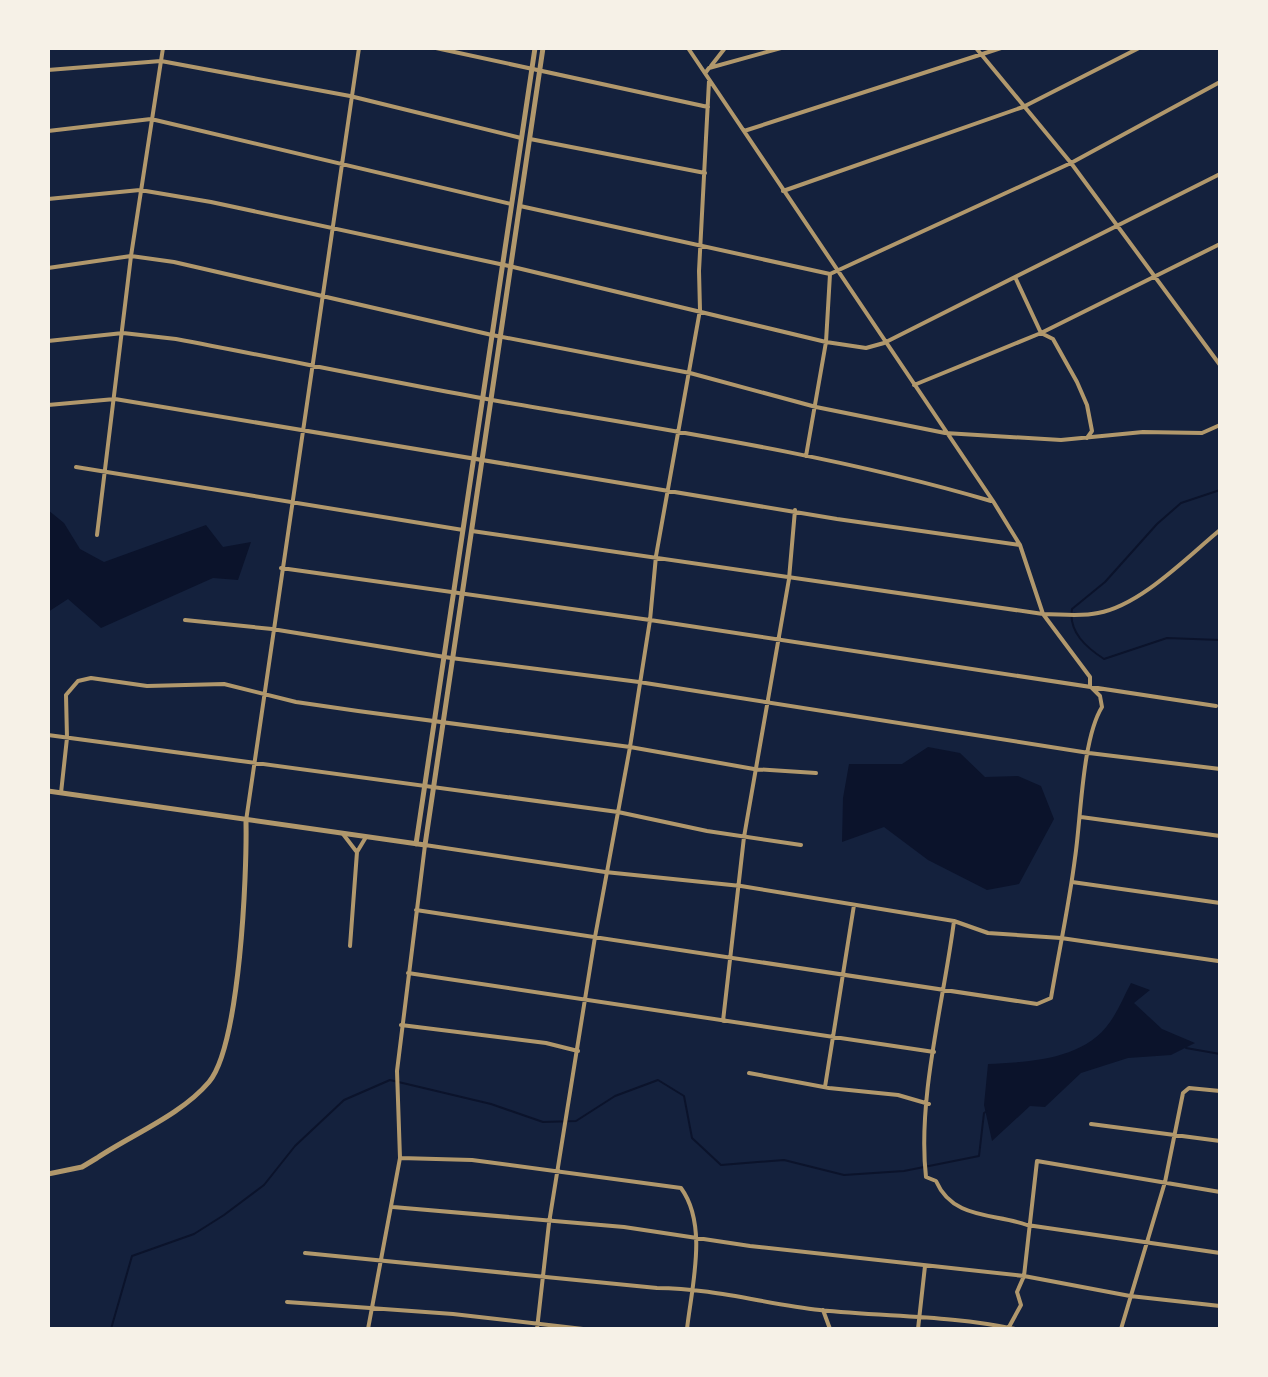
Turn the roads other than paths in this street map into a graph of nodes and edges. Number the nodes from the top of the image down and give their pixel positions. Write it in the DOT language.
graph roads {
  1 [pos="163,48"];
  2 [pos="359,48"];
  3 [pos="436,48"];
  4 [pos="535,48"];
  5 [pos="543,48"];
  6 [pos="688,48"];
  7 [pos="725,48"];
  8 [pos="781,48"];
  9 [pos="976,48"];
  10 [pos="1001,48"];
  11 [pos="1139,48"];
  12 [pos="981,55"];
  13 [pos="161,61"];
  14 [pos="48,70"];
  15 [pos="532,70"];
  16 [pos="707,70"];
  17 [pos="540,71"];
  18 [pos="710,79"];
  19 [pos="1220,82"];
  20 [pos="350,96"];
  21 [pos="708,107"];
  22 [pos="1023,107"];
  23 [pos="151,119"];
  24 [pos="48,131"];
  25 [pos="744,131"];
  26 [pos="525,138"];
  27 [pos="341,163"];
  28 [pos="1071,163"];
  29 [pos="705,173"];
  30 [pos="1220,174"];
  31 [pos="140,190"];
  32 [pos="783,191"];
  33 [pos="48,199"];
  34 [pos="512,204"];
  35 [pos="520,206"];
  36 [pos="1116,224"];
  37 [pos="331,228"];
  38 [pos="1220,244"];
  39 [pos="702,246"];
  40 [pos="131,256"];
  41 [pos="506,265"];
  42 [pos="48,268"];
  43 [pos="838,271"];
  44 [pos="830,274"];
  45 [pos="1015,277"];
  46 [pos="1155,277"];
  47 [pos="323,296"];
  48 [pos="700,310"];
  49 [pos="123,333"];
  50 [pos="1041,333"];
  51 [pos="492,335"];
  52 [pos="499,337"];
  53 [pos="48,341"];
  54 [pos="826,342"];
  55 [pos="884,343"];
  56 [pos="313,364"];
  57 [pos="1220,365"];
  58 [pos="690,373"];
  59 [pos="914,385"];
  60 [pos="482,398"];
  61 [pos="115,399"];
  62 [pos="490,399"];
  63 [pos="48,405"];
  64 [pos="816,407"];
  65 [pos="1220,425"];
  66 [pos="303,430"];
  67 [pos="680,431"];
  68 [pos="945,433"];
  69 [pos="1087,438"];
  70 [pos="806,456"];
  71 [pos="472,459"];
  72 [pos="481,460"];
  73 [pos="76,467"];
  74 [pos="105,471"];
  75 [pos="668,489"];
  76 [pos="292,501"];
  77 [pos="993,501"];
  78 [pos="795,510"];
  79 [pos="462,530"];
  80 [pos="1220,530"];
  81 [pos="471,531"];
  82 [pos="97,535"];
  83 [pos="1020,545"];
  84 [pos="656,556"];
  85 [pos="281,568"];
  86 [pos="789,579"];
  87 [pos="452,593"];
  88 [pos="462,594"];
  89 [pos="1043,614"];
  90 [pos="185,620"];
  91 [pos="650,620"];
  92 [pos="272,629"];
  93 [pos="779,640"];
  94 [pos="443,656"];
  95 [pos="451,658"];
  96 [pos="639,682"];
  97 [pos="1090,686"];
  98 [pos="262,694"];
  99 [pos="770,702"];
  100 [pos="1216,706"];
  101 [pos="433,722"];
  102 [pos="441,723"];
  103 [pos="48,735"];
  104 [pos="67,738"];
  105 [pos="630,747"];
  106 [pos="1089,753"];
  107 [pos="253,765"];
  108 [pos="754,769"];
  109 [pos="1220,769"];
  110 [pos="816,773"];
  111 [pos="425,787"];
  112 [pos="433,788"];
  113 [pos="48,791"];
  114 [pos="61,793"];
  115 [pos="618,812"];
  116 [pos="1081,817"];
  117 [pos="246,822"];
  118 [pos="343,834"];
  119 [pos="1220,836"];
  120 [pos="366,837"];
  121 [pos="744,837"];
  122 [pos="416,844"];
  123 [pos="425,845"];
  124 [pos="801,845"];
  125 [pos="357,852"];
  126 [pos="423,860"];
  127 [pos="605,872"];
  128 [pos="1072,882"];
  129 [pos="741,886"];
  130 [pos="1220,903"];
  131 [pos="854,905"];
  132 [pos="416,910"];
  133 [pos="954,921"];
  134 [pos="595,937"];
  135 [pos="1061,938"];
  136 [pos="350,946"];
  137 [pos="731,957"];
  138 [pos="1218,961"];
  139 [pos="408,973"];
  140 [pos="845,973"];
  141 [pos="945,990"];
  142 [pos="587,1001"];
  143 [pos="723,1021"];
  144 [pos="401,1025"];
  145 [pos="834,1037"];
  146 [pos="578,1051"];
  147 [pos="934,1052"];
  148 [pos="749,1073"];
  149 [pos="825,1087"];
  150 [pos="1220,1091"];
  151 [pos="929,1104"];
  152 [pos="1091,1124"];
  153 [pos="1175,1133"];
  154 [pos="1220,1141"];
  155 [pos="400,1158"];
  156 [pos="558,1171"];
  157 [pos="48,1174"];
  158 [pos="1165,1182"];
  159 [pos="1220,1192"];
  160 [pos="392,1207"];
  161 [pos="549,1223"];
  162 [pos="1027,1225"];
  163 [pos="695,1236"];
  164 [pos="1147,1242"];
  165 [pos="305,1253"];
  166 [pos="1220,1253"];
  167 [pos="381,1258"];
  168 [pos="925,1266"];
  169 [pos="545,1275"];
  170 [pos="1024,1276"];
  171 [pos="692,1288"];
  172 [pos="1130,1296"];
  173 [pos="287,1302"];
  174 [pos="1220,1306"];
  175 [pos="371,1308"];
  176 [pos="823,1310"];
  177 [pos="917,1315"];
  178 [pos="538,1326"];
  179 [pos="368,1329"];
  180 [pos="583,1329"];
  181 [pos="687,1329"];
  182 [pos="830,1329"];
  183 [pos="918,1329"];
  184 [pos="1011,1329"];
  185 [pos="1121,1329"];
  1 -- 13 [label="street"];
  2 -- 20 [label="street"];
  3 -- 15 [label="street"];
  4 -- 15 [label="street"];
  5 -- 17 [label="street"];
  6 -- 16 [label="street"];
  7 -- 16 [label="street"];
  8 -- 16 [label="street"];
  9 -- 12 [label="street"];
  10 -- 12 [label="street"];
  11 -- 22 [label="street"];
  12 -- 22 [label="street"];
  12 -- 25 [label="street"];
  13 -- 14 [label="street"];
  13 -- 20 [label="street"];
  13 -- 23 [label="street"];
  15 -- 17 [label="street"];
  15 -- 26 [label="street"];
  16 -- 18 [label="street"];
  17 -- 21 [label="street"];
  17 -- 26 [label="street"];
  18 -- 21 [label="street"];
  18 -- 25 [label="street"];
  19 -- 28 [label="street"];
  20 -- 26 [label="street"];
  20 -- 27 [label="street"];
  21 -- 29 [label="street"];
  22 -- 28 [label="street"];
  22 -- 32 [label="street"];
  23 -- 24 [label="street"];
  23 -- 27 [label="street"];
  23 -- 31 [label="street"];
  25 -- 32 [label="street"];
  26 -- 29 [label="street"];
  26 -- 34 [label="street"];
  26 -- 35 [label="street"];
  27 -- 34 [label="street"];
  27 -- 37 [label="street"];
  28 -- 36 [label="street"];
  28 -- 43 [label="street"];
  29 -- 39 [label="street"];
  30 -- 36 [label="street"];
  31 -- 33 [label="street"];
  31 -- 37 [label="street"];
  31 -- 40 [label="street"];
  32 -- 43 [label="street"];
  34 -- 35 [label="street"];
  34 -- 41 [label="street"];
  35 -- 39 [label="street"];
  35 -- 41 [label="street"];
  36 -- 45 [label="street"];
  36 -- 46 [label="street"];
  37 -- 41 [label="street"];
  37 -- 47 [label="street"];
  38 -- 46 [label="street"];
  39 -- 44 [label="street"];
  39 -- 48 [label="street"];
  40 -- 42 [label="street"];
  40 -- 47 [label="street"];
  40 -- 49 [label="street"];
  41 -- 48 [label="street"];
  41 -- 51 [label="street"];
  41 -- 52 [label="street"];
  43 -- 44 [label="street"];
  43 -- 55 [label="street"];
  44 -- 54 [label="street"];
  45 -- 50 [label="street"];
  45 -- 55 [label="street"];
  46 -- 50 [label="street"];
  46 -- 57 [label="street"];
  47 -- 51 [label="street"];
  47 -- 56 [label="street"];
  48 -- 54 [label="street"];
  48 -- 58 [label="street"];
  49 -- 53 [label="street"];
  49 -- 56 [label="street"];
  49 -- 61 [label="street"];
  50 -- 59 [label="street"];
  50 -- 69 [label="street"];
  51 -- 52 [label="street"];
  51 -- 60 [label="street"];
  52 -- 58 [label="street"];
  52 -- 62 [label="street"];
  54 -- 55 [label="street"];
  54 -- 64 [label="street"];
  55 -- 59 [label="street"];
  56 -- 60 [label="street"];
  56 -- 66 [label="street"];
  58 -- 64 [label="street"];
  58 -- 67 [label="street"];
  59 -- 68 [label="street"];
  60 -- 62 [label="street"];
  60 -- 71 [label="street"];
  61 -- 63 [label="street"];
  61 -- 66 [label="street"];
  61 -- 74 [label="street"];
  62 -- 67 [label="street"];
  62 -- 72 [label="street"];
  64 -- 68 [label="street"];
  64 -- 70 [label="street"];
  65 -- 69 [label="street"];
  66 -- 71 [label="street"];
  66 -- 76 [label="street"];
  67 -- 70 [label="street"];
  67 -- 75 [label="street"];
  68 -- 69 [label="street"];
  68 -- 77 [label="street"];
  70 -- 77 [label="street"];
  71 -- 72 [label="street"];
  71 -- 79 [label="street"];
  72 -- 75 [label="street"];
  72 -- 81 [label="street"];
  73 -- 74 [label="street"];
  74 -- 76 [label="street"];
  74 -- 82 [label="street"];
  75 -- 78 [label="street"];
  75 -- 84 [label="street"];
  76 -- 79 [label="street"];
  76 -- 85 [label="street"];
  77 -- 83 [label="street"];
  78 -- 83 [label="street"];
  78 -- 86 [label="street"];
  79 -- 81 [label="street"];
  79 -- 87 [label="street"];
  80 -- 89 [label="street"];
  81 -- 84 [label="street"];
  81 -- 88 [label="street"];
  83 -- 89 [label="street"];
  84 -- 86 [label="street"];
  84 -- 91 [label="street"];
  85 -- 87 [label="street"];
  85 -- 92 [label="street"];
  86 -- 89 [label="street"];
  86 -- 93 [label="street"];
  87 -- 88 [label="street"];
  87 -- 94 [label="street"];
  88 -- 91 [label="street"];
  88 -- 95 [label="street"];
  89 -- 97 [label="street"];
  90 -- 92 [label="street"];
  91 -- 93 [label="street"];
  91 -- 96 [label="street"];
  92 -- 94 [label="street"];
  92 -- 98 [label="street"];
  93 -- 97 [label="street"];
  93 -- 99 [label="street"];
  94 -- 95 [label="street"];
  94 -- 101 [label="street"];
  95 -- 96 [label="street"];
  95 -- 102 [label="street"];
  96 -- 99 [label="street"];
  96 -- 105 [label="street"];
  97 -- 100 [label="street"];
  97 -- 106 [label="street"];
  98 -- 101 [label="street"];
  98 -- 104 [label="street"];
  98 -- 107 [label="street"];
  99 -- 106 [label="street"];
  99 -- 108 [label="street"];
  101 -- 102 [label="street"];
  101 -- 111 [label="street"];
  102 -- 105 [label="street"];
  102 -- 112 [label="street"];
  103 -- 104 [label="street"];
  104 -- 107 [label="street"];
  104 -- 114 [label="street"];
  105 -- 108 [label="street"];
  105 -- 115 [label="street"];
  106 -- 109 [label="street"];
  106 -- 116 [label="street"];
  107 -- 111 [label="street"];
  107 -- 117 [label="street"];
  108 -- 110 [label="street"];
  108 -- 121 [label="street"];
  111 -- 112 [label="street"];
  111 -- 122 [label="street"];
  112 -- 115 [label="street"];
  112 -- 123 [label="street"];
  113 -- 114 [label="street"];
  114 -- 117 [label="street"];
  115 -- 121 [label="street"];
  115 -- 127 [label="street"];
  116 -- 119 [label="street"];
  116 -- 128 [label="street"];
  117 -- 118 [label="street"];
  117 -- 157 [label="street"];
  118 -- 120 [label="street"];
  118 -- 125 [label="street"];
  120 -- 122 [label="street"];
  120 -- 125 [label="street"];
  121 -- 124 [label="street"];
  121 -- 129 [label="street"];
  122 -- 123 [label="street"];
  122 -- 126 [label="street"];
  123 -- 126 [label="street"];
  123 -- 127 [label="street"];
  125 -- 136 [label="street"];
  126 -- 132 [label="street"];
  127 -- 129 [label="street"];
  127 -- 134 [label="street"];
  128 -- 130 [label="street"];
  128 -- 135 [label="street"];
  129 -- 131 [label="street"];
  129 -- 137 [label="street"];
  131 -- 133 [label="street"];
  131 -- 140 [label="street"];
  132 -- 134 [label="street"];
  132 -- 139 [label="street"];
  133 -- 135 [label="street"];
  133 -- 141 [label="street"];
  134 -- 137 [label="street"];
  134 -- 142 [label="street"];
  135 -- 138 [label="street"];
  135 -- 141 [label="street"];
  137 -- 140 [label="street"];
  137 -- 143 [label="street"];
  139 -- 142 [label="street"];
  139 -- 144 [label="street"];
  140 -- 141 [label="street"];
  140 -- 145 [label="street"];
  141 -- 147 [label="street"];
  142 -- 143 [label="street"];
  142 -- 146 [label="street"];
  143 -- 145 [label="street"];
  144 -- 146 [label="street"];
  144 -- 155 [label="street"];
  145 -- 147 [label="street"];
  145 -- 149 [label="street"];
  146 -- 156 [label="street"];
  147 -- 151 [label="street"];
  148 -- 149 [label="street"];
  149 -- 151 [label="street"];
  150 -- 153 [label="street"];
  151 -- 162 [label="street"];
  152 -- 153 [label="street"];
  153 -- 154 [label="street"];
  153 -- 158 [label="street"];
  155 -- 156 [label="street"];
  155 -- 160 [label="street"];
  156 -- 161 [label="street"];
  156 -- 163 [label="street"];
  158 -- 159 [label="street"];
  158 -- 162 [label="street"];
  158 -- 164 [label="street"];
  160 -- 161 [label="street"];
  160 -- 167 [label="street"];
  161 -- 163 [label="street"];
  161 -- 169 [label="street"];
  162 -- 164 [label="street"];
  162 -- 170 [label="street"];
  163 -- 168 [label="street"];
  163 -- 171 [label="street"];
  164 -- 166 [label="street"];
  164 -- 172 [label="street"];
  165 -- 167 [label="street"];
  167 -- 169 [label="street"];
  167 -- 175 [label="street"];
  168 -- 170 [label="street"];
  168 -- 177 [label="street"];
  169 -- 171 [label="street"];
  169 -- 178 [label="street"];
  170 -- 172 [label="street"];
  170 -- 184 [label="street"];
  171 -- 176 [label="street"];
  171 -- 181 [label="street"];
  172 -- 174 [label="street"];
  172 -- 185 [label="street"];
  173 -- 175 [label="street"];
  175 -- 178 [label="street"];
  175 -- 179 [label="street"];
  176 -- 177 [label="street"];
  176 -- 182 [label="street"];
  177 -- 183 [label="street"];
  177 -- 184 [label="street"];
  178 -- 180 [label="street"];
}
